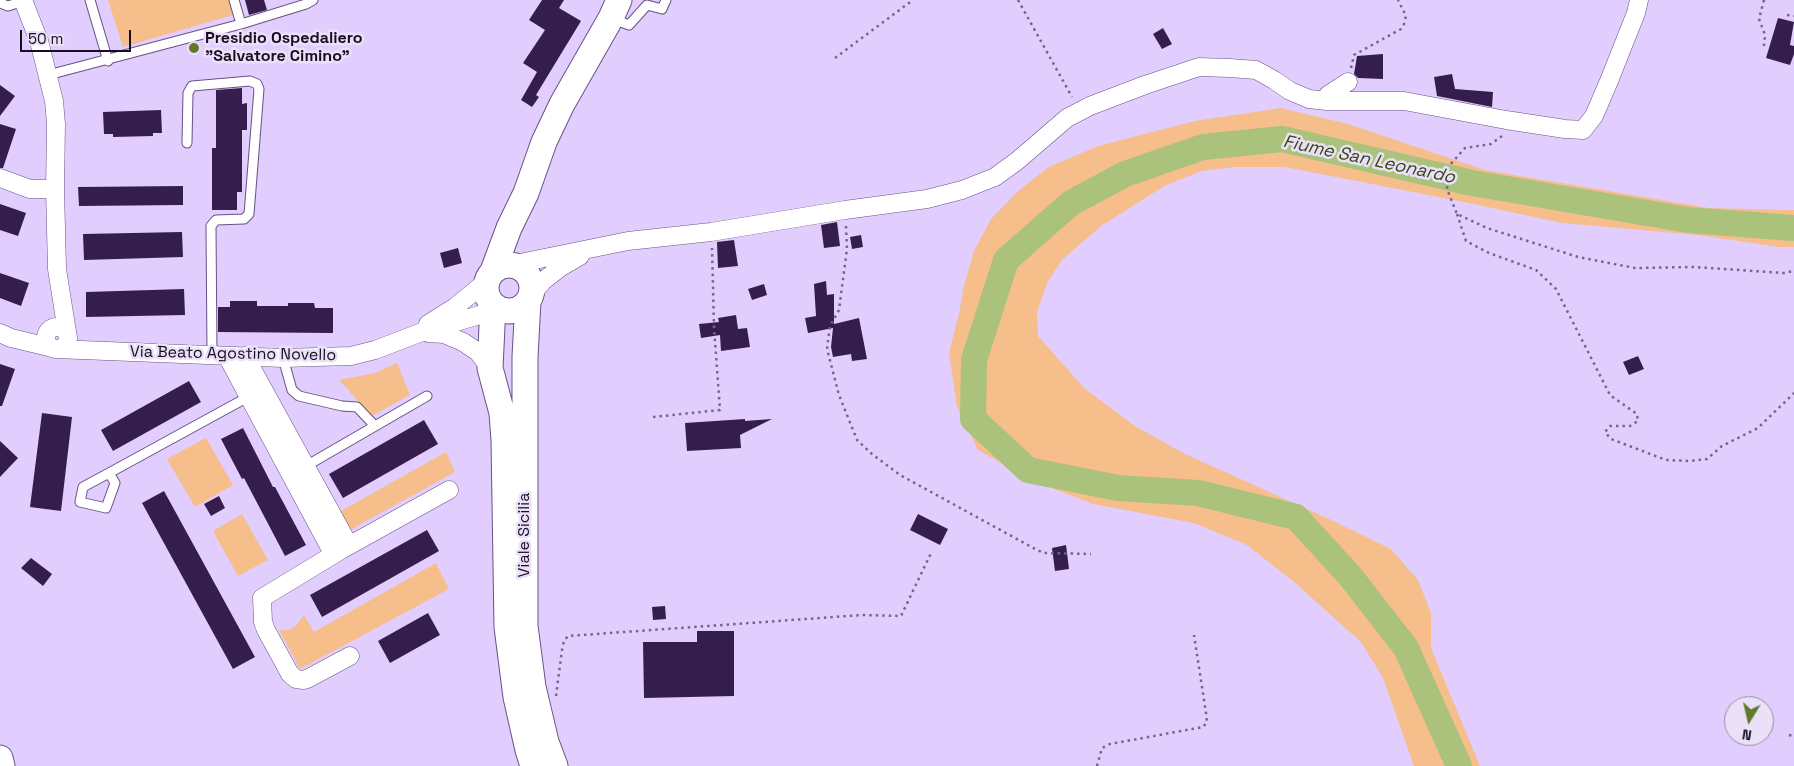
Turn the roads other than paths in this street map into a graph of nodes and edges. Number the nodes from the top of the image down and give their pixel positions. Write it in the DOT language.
graph roads {
  1 [pos="90,0"];
  2 [pos="234,0"];
  3 [pos="313,0"];
  4 [pos="666,0"];
  5 [pos="1639,0"];
  6 [pos="23,1"];
  7 [pos="0,3"];
  8 [pos="615,9"];
  9 [pos="241,24"];
  10 [pos="108,61"];
  11 [pos="48,75"];
  12 [pos="1348,82"];
  13 [pos="1327,101"];
  14 [pos="187,143"];
  15 [pos="0,178"];
  16 [pos="55,189"];
  17 [pos="526,194"];
  18 [pos="593,248"];
  19 [pos="514,279"];
  20 [pos="497,309"];
  21 [pos="59,331"];
  22 [pos="0,332"];
  23 [pos="414,335"];
  24 [pos="55,349"];
  25 [pos="125,351"];
  26 [pos="219,355"];
  27 [pos="245,356"];
  28 [pos="282,358"];
  29 [pos="490,368"];
  30 [pos="427,396"];
  31 [pos="248,397"];
  32 [pos="376,426"];
  33 [pos="306,466"];
  34 [pos="109,473"];
  35 [pos="448,490"];
  36 [pos="341,550"];
  37 [pos="350,656"];
  38 [pos="0,758"];
  39 [pos="2,766"];
  40 [pos="533,766"];
  41 [pos="555,766"];
  1 -- 10 [label="lane"];
  2 -- 9 [label="lane"];
  3 -- 9 [label="lane"];
  4 -- 8 [label="lane"];
  5 -- 13 [label="street"];
  6 -- 7 [label="lane"];
  6 -- 11 [label="street"];
  8 -- 17 [label="main road"];
  9 -- 10 [label="lane"];
  10 -- 11 [label="lane"];
  11 -- 16 [label="street"];
  12 -- 13 [label="street"];
  13 -- 18 [label="street"];
  14 -- 26 [label="lane"];
  15 -- 16 [label="street"];
  16 -- 21 [label="street"];
  17 -- 19 [label="main road, Viale Sicilia"];
  17 -- 19 [label="main road"];
  18 -- 19 [label="street"];
  18 -- 19 [label="street"];
  19 -- 20 [label="main road, Viale Sicilia"];
  19 -- 20 [label="main road"];
  19 -- 23 [label="street"];
  19 -- 41 [label="main road, Viale Sicilia"];
  20 -- 23 [label="street"];
  20 -- 29 [label="main road, Viale Sicilia"];
  21 -- 22 [label="street"];
  21 -- 24 [label="street"];
  21 -- 25 [label="street"];
  22 -- 24 [label="street, Via Beato Agostino Novello"];
  23 -- 28 [label="street, Via Beato Agostino Novello"];
  23 -- 29 [label="street"];
  24 -- 25 [label="street, Via Beato Agostino Novello"];
  25 -- 26 [label="street, Via Beato Agostino Novello"];
  26 -- 27 [label="street, Via Beato Agostino Novello"];
  26 -- 31 [label="street"];
  27 -- 28 [label="street, Via Beato Agostino Novello"];
  27 -- 33 [label="street"];
  28 -- 32 [label="lane"];
  29 -- 40 [label="main road, Viale Sicilia"];
  30 -- 32 [label="lane"];
  31 -- 34 [label="lane"];
  31 -- 36 [label="street"];
  32 -- 33 [label="lane"];
  33 -- 36 [label="street"];
  34 -- 34 [label="lane"];
  35 -- 36 [label="street"];
  36 -- 37 [label="street"];
  38 -- 39 [label="main road"];
}
